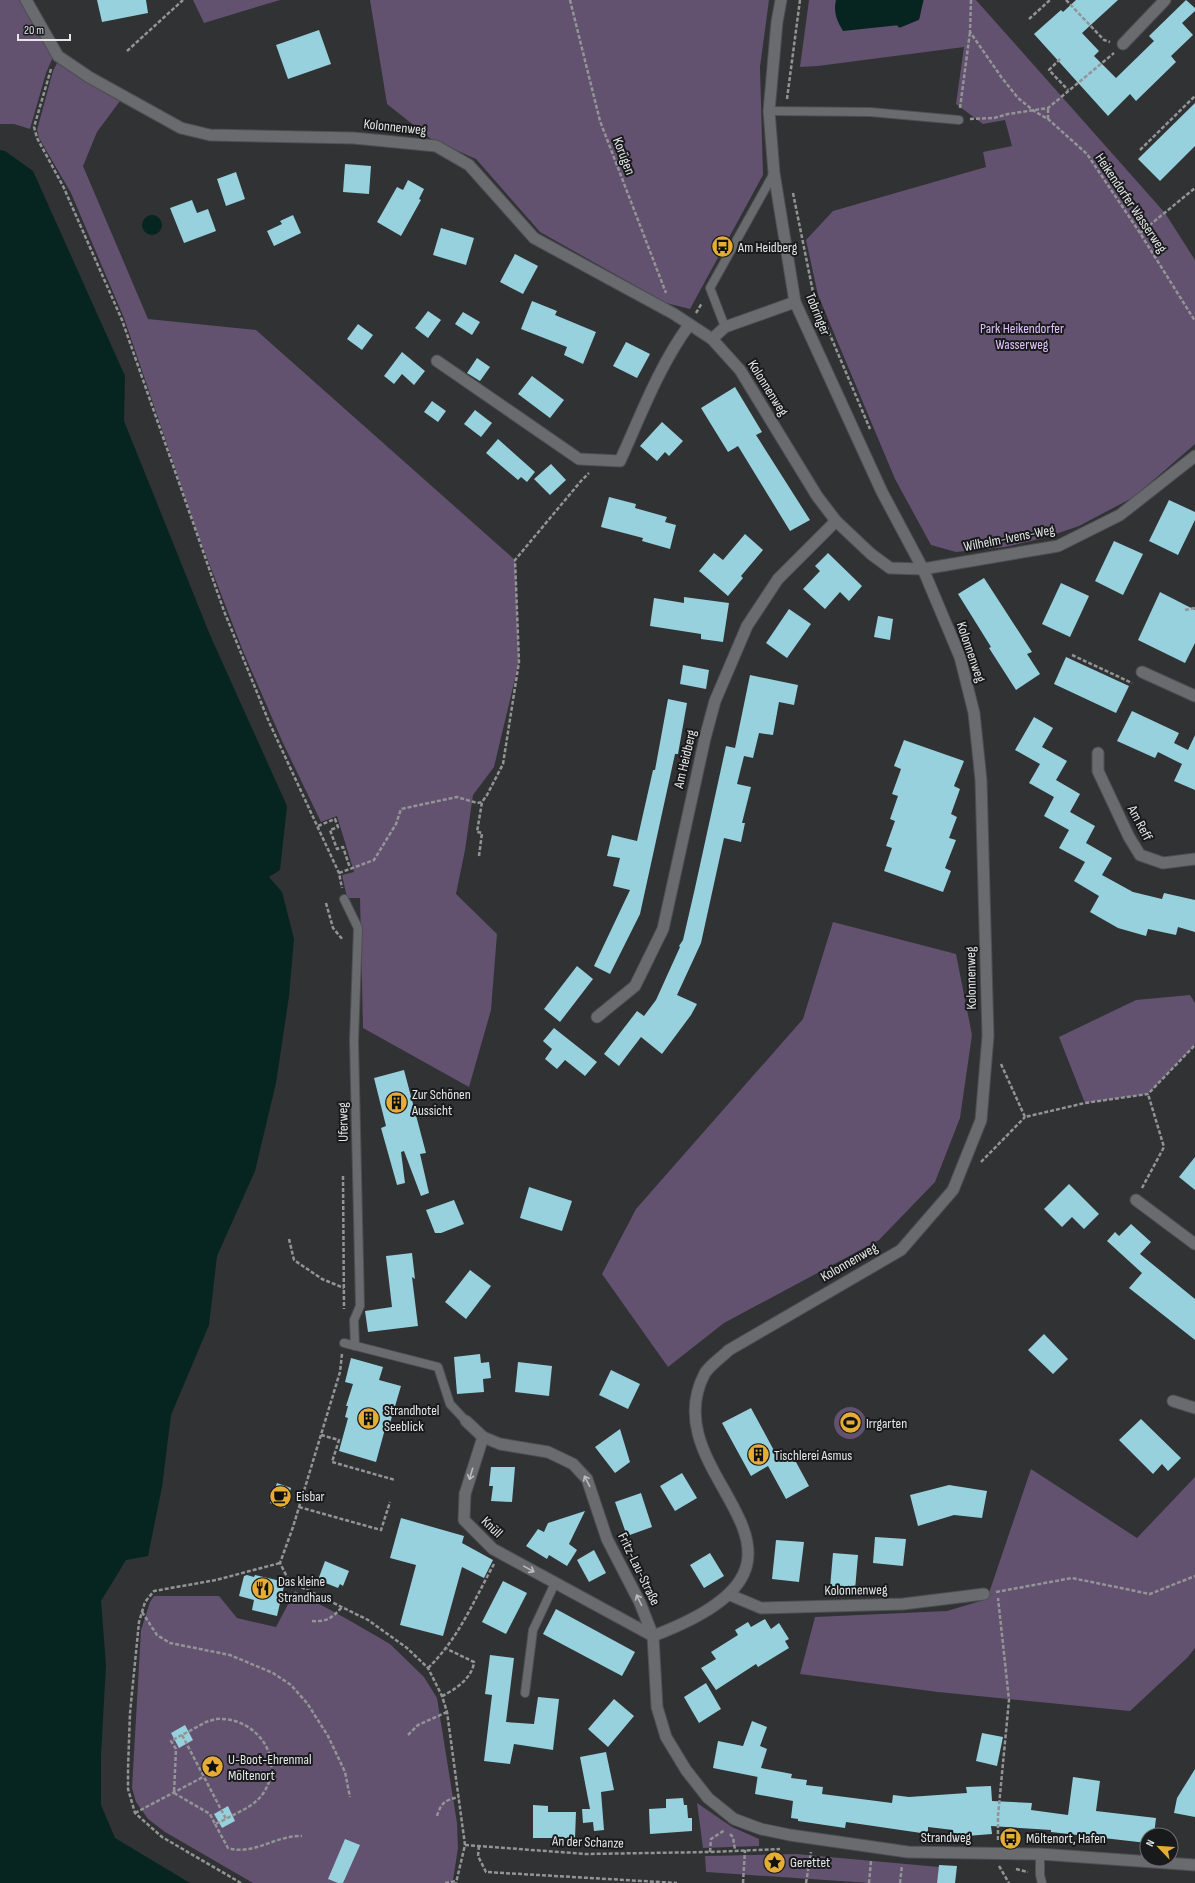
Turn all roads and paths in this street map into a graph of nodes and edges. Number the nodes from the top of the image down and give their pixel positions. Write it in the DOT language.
graph roads {
  1 [pos="26,0"];
  2 [pos="183,0"];
  3 [pos="570,0"];
  4 [pos="781,0"];
  5 [pos="800,0"];
  6 [pos="971,0"];
  7 [pos="1050,0"];
  8 [pos="1066,0"];
  9 [pos="1165,0"];
  10 [pos="1029,19"];
  11 [pos="970,32"];
  12 [pos="1123,44"];
  13 [pos="127,51"];
  14 [pos="58,56"];
  15 [pos="1060,59"];
  16 [pos="1068,90"];
  17 [pos="1195,96"];
  18 [pos="1048,108"];
  19 [pos="769,111"];
  20 [pos="785,111"];
  21 [pos="1034,111"];
  22 [pos="1048,119"];
  23 [pos="959,120"];
  24 [pos="1140,150"];
  25 [pos="774,173"];
  26 [pos="792,186"];
  27 [pos="1195,188"];
  28 [pos="1140,233"];
  29 [pos="710,288"];
  30 [pos="795,302"];
  31 [pos="674,314"];
  32 [pos="1195,321"];
  33 [pos="689,325"];
  34 [pos="725,326"];
  35 [pos="712,339"];
  36 [pos="437,361"];
  37 [pos="873,434"];
  38 [pos="1195,456"];
  39 [pos="595,472"];
  40 [pos="836,521"];
  41 [pos="923,569"];
  42 [pos="1195,608"];
  43 [pos="1185,610"];
  44 [pos="1072,655"];
  45 [pos="1142,672"];
  46 [pos="1195,696"];
  47 [pos="1098,752"];
  48 [pos="482,802"];
  49 [pos="318,826"];
  50 [pos="480,856"];
  51 [pos="1195,859"];
  52 [pos="350,868"];
  53 [pos="344,899"];
  54 [pos="326,903"];
  55 [pos="343,940"];
  56 [pos="597,1017"];
  57 [pos="1195,1045"];
  58 [pos="1000,1063"];
  59 [pos="1148,1094"];
  60 [pos="1025,1117"];
  61 [pos="980,1162"];
  62 [pos="1136,1200"];
  63 [pos="288,1240"];
  64 [pos="1195,1244"];
  65 [pos="344,1288"];
  66 [pos="344,1343"];
  67 [pos="355,1346"];
  68 [pos="1173,1400"];
  69 [pos="1195,1408"];
  70 [pos="466,1421"];
  71 [pos="321,1435"];
  72 [pos="484,1437"];
  73 [pos="395,1480"];
  74 [pos="390,1502"];
  75 [pos="299,1507"];
  76 [pos="500,1553"];
  77 [pos="280,1563"];
  78 [pos="1195,1576"];
  79 [pos="555,1583"];
  80 [pos="984,1594"];
  81 [pos="730,1595"];
  82 [pos="999,1604"];
  83 [pos="342,1607"];
  84 [pos="142,1611"];
  85 [pos="312,1621"];
  86 [pos="653,1636"];
  87 [pos="447,1649"];
  88 [pos="428,1668"];
  89 [pos="525,1693"];
  90 [pos="442,1696"];
  91 [pos="447,1712"];
  92 [pos="182,1735"];
  93 [pos="408,1735"];
  94 [pos="203,1777"];
  95 [pos="174,1793"];
  96 [pos="350,1797"];
  97 [pos="459,1798"];
  98 [pos="708,1798"];
  99 [pos="135,1813"];
  100 [pos="437,1816"];
  101 [pos="226,1818"];
  102 [pos="215,1824"];
  103 [pos="302,1836"];
  104 [pos="465,1844"];
  105 [pos="479,1846"];
  106 [pos="774,1848"];
  107 [pos="735,1850"];
  108 [pos="745,1850"];
  109 [pos="811,1851"];
  110 [pos="998,1852"];
  111 [pos="1040,1854"];
  112 [pos="774,1855"];
  113 [pos="871,1860"];
  114 [pos="903,1863"];
  115 [pos="998,1865"];
  116 [pos="1195,1865"];
  117 [pos="456,1882"];
  118 [pos="241,1883"];
  119 [pos="445,1883"];
  120 [pos="677,1883"];
  121 [pos="743,1883"];
  122 [pos="806,1883"];
  123 [pos="869,1883"];
  124 [pos="900,1883"];
  125 [pos="1009,1883"];
  126 [pos="1042,1883"];
  1 -- 14 [label="street"];
  2 -- 13 [label="path"];
  3 -- 31 [label="path, Korügen"];
  4 -- 19 [label="street, Tobringer"];
  5 -- 20 [label="path"];
  6 -- 11 [label="path"];
  7 -- 10 [label="path"];
  8 -- 12 [label="path"];
  9 -- 12 [label="street"];
  11 -- 21 [label="path, Heikendorfer Wasserweg"];
  11 -- 23 [label="path"];
  12 -- 16 [label="path"];
  14 -- 31 [label="street, Kolonnenweg"];
  14 -- 49 [label="path"];
  15 -- 16 [label="path"];
  16 -- 18 [label="path"];
  17 -- 24 [label="path"];
  18 -- 21 [label="path"];
  18 -- 22 [label="path"];
  19 -- 20 [label="lane"];
  19 -- 25 [label="street, Tobringer"];
  20 -- 23 [label="lane"];
  21 -- 22 [label="path, Heikendorfer Wasserweg"];
  21 -- 23 [label="path"];
  22 -- 28 [label="path, Heikendorfer Wasserweg"];
  25 -- 29 [label="lane"];
  25 -- 30 [label="street, Tobringer"];
  26 -- 37 [label="path"];
  27 -- 28 [label="path"];
  28 -- 32 [label="path, Heikendorfer Wasserweg"];
  29 -- 33 [label="path"];
  29 -- 34 [label="lane"];
  30 -- 34 [label="street"];
  30 -- 41 [label="street, Tobringer"];
  31 -- 33 [label="street, Kolonnenweg"];
  33 -- 35 [label="street, Kolonnenweg"];
  33 -- 36 [label="street"];
  34 -- 35 [label="street"];
  35 -- 40 [label="street, Kolonnenweg"];
  38 -- 41 [label="street, Wilhelm-Ivens-Weg"];
  39 -- 48 [label="path"];
  40 -- 41 [label="street, Kolonnenweg"];
  40 -- 56 [label="street, Am Heidberg"];
  41 -- 81 [label="street, Kolonnenweg"];
  42 -- 43 [label="path"];
  44 -- 45 [label="path"];
  45 -- 46 [label="street"];
  47 -- 51 [label="street, Am Reff"];
  48 -- 50 [label="path"];
  48 -- 52 [label="path"];
  49 -- 52 [label="path"];
  49 -- 52 [label="path"];
  53 -- 67 [label="lane, Uferweg"];
  54 -- 55 [label="path"];
  57 -- 59 [label="path"];
  58 -- 60 [label="path"];
  59 -- 60 [label="path"];
  59 -- 62 [label="path"];
  60 -- 61 [label="path"];
  62 -- 64 [label="street"];
  63 -- 65 [label="path"];
  66 -- 67 [label="lane"];
  66 -- 71 [label="path"];
  67 -- 70 [label="lane"];
  68 -- 69 [label="street"];
  70 -- 72 [label="street, Fritz-Lau-Straße"];
  71 -- 73 [label="path"];
  71 -- 75 [label="path"];
  72 -- 76 [label="street, Knüll, one-way"];
  86 -- 72 [label="street, Fritz-Lau-Straße, one-way"];
  74 -- 75 [label="path"];
  75 -- 77 [label="path"];
  76 -- 79 [label="street, Knüll, one-way"];
  76 -- 87 [label="path"];
  77 -- 83 [label="path"];
  77 -- 84 [label="path"];
  78 -- 80 [label="path"];
  79 -- 86 [label="street, Knüll"];
  79 -- 89 [label="lane"];
  80 -- 81 [label="street, Kolonnenweg"];
  81 -- 86 [label="street, Kolonnenweg"];
  82 -- 110 [label="path"];
  83 -- 85 [label="path"];
  83 -- 88 [label="path"];
  84 -- 96 [label="path"];
  84 -- 99 [label="path"];
  86 -- 98 [label="street, Fritz-Lau-Straße"];
  87 -- 88 [label="path"];
  87 -- 90 [label="path"];
  88 -- 90 [label="path"];
  90 -- 91 [label="path"];
  91 -- 93 [label="path"];
  91 -- 97 [label="path"];
  92 -- 94 [label="path"];
  92 -- 95 [label="path"];
  92 -- 101 [label="path"];
  94 -- 95 [label="path"];
  94 -- 101 [label="path"];
  95 -- 99 [label="path"];
  95 -- 102 [label="path"];
  97 -- 100 [label="path"];
  97 -- 104 [label="path"];
  98 -- 110 [label="street, Strandweg"];
  99 -- 118 [label="path"];
  101 -- 102 [label="path"];
  102 -- 103 [label="path"];
  104 -- 105 [label="path, An der Schanze"];
  104 -- 117 [label="path"];
  105 -- 107 [label="path, An der Schanze"];
  105 -- 120 [label="path"];
  106 -- 112 [label="path"];
  108 -- 121 [label="path"];
  109 -- 122 [label="path"];
  110 -- 111 [label="street, Strandweg"];
  111 -- 116 [label="street, Strandweg"];
  111 -- 126 [label="lane"];
  112 -- 112 [label="path"];
  113 -- 123 [label="path"];
  114 -- 124 [label="path"];
  115 -- 125 [label="path"];
  117 -- 119 [label="path"];
}
